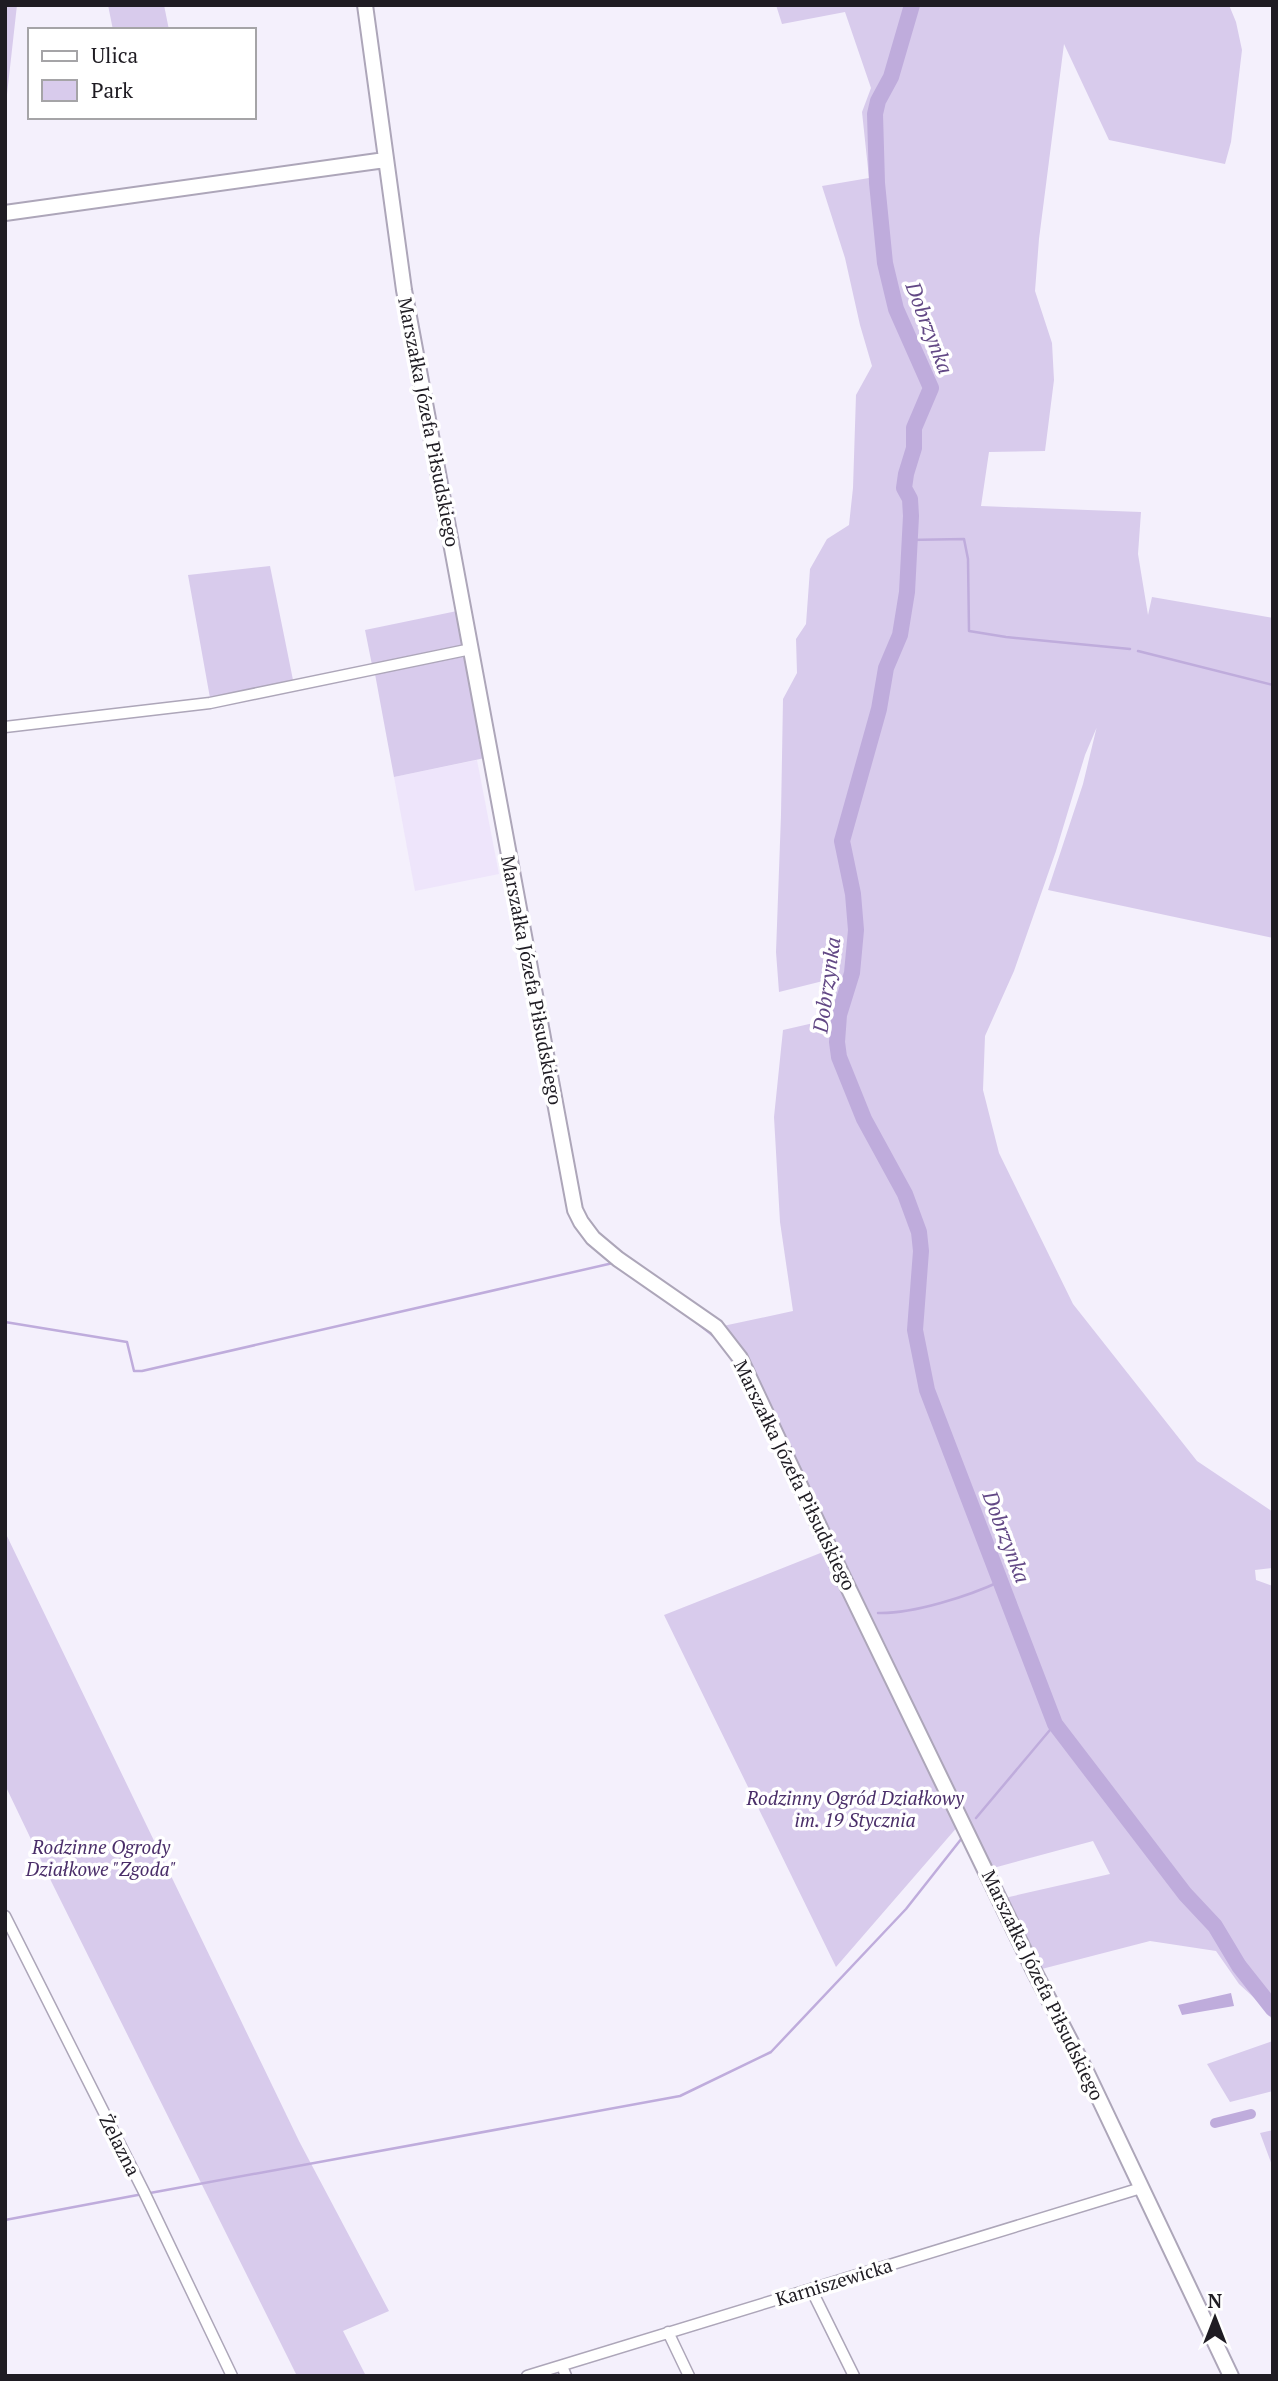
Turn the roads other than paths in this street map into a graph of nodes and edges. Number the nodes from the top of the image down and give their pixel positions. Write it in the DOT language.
graph roads {
  1 [pos="365,5"];
  2 [pos="385,160"];
  3 [pos="5,213"];
  4 [pos="471,649"];
  5 [pos="5,727"];
  6 [pos="5,1916"];
  7 [pos="1141,2189"];
  8 [pos="811,2289"];
  9 [pos="668,2332"];
  10 [pos="564,2371"];
  11 [pos="232,2376"];
  12 [pos="527,2376"];
  13 [pos="690,2376"];
  14 [pos="853,2376"];
  15 [pos="1231,2376"];
  1 -- 2 [label="street, Marszałka Józefa Piłsudskiego"];
  2 -- 3 [label="street"];
  2 -- 4 [label="street, Marszałka Józefa Piłsudskiego"];
  4 -- 5 [label="street"];
  4 -- 7 [label="street, Marszałka Józefa Piłsudskiego"];
  6 -- 11 [label="street, Żelazna"];
  7 -- 8 [label="street, Karniszewicka"];
  7 -- 15 [label="street, Marszałka Józefa Piłsudskiego"];
  8 -- 9 [label="street, Karniszewicka"];
  8 -- 14 [label="street"];
  9 -- 10 [label="street, Karniszewicka"];
  9 -- 13 [label="street"];
  10 -- 12 [label="street, Karniszewicka"];
}
